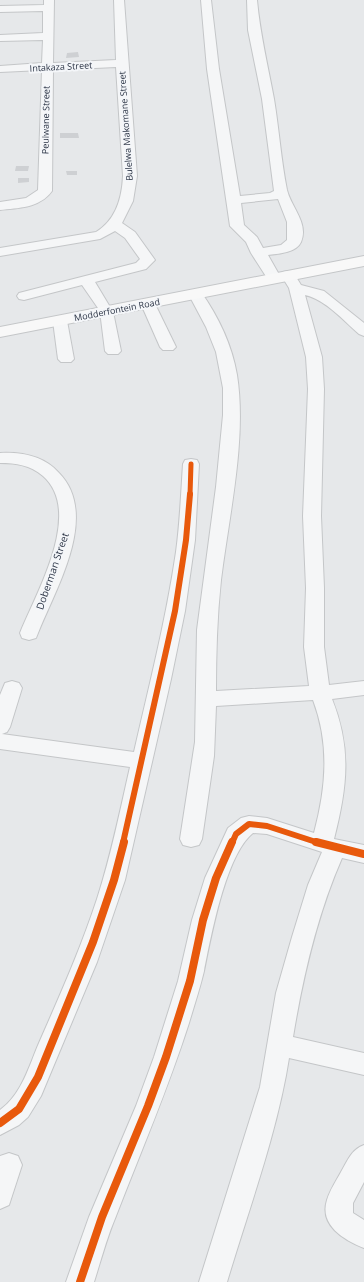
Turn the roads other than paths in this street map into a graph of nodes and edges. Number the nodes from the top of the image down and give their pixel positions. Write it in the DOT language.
graph roads {
  1 [pos="119,0"];
  2 [pos="206,0"];
  3 [pos="252,0"];
  4 [pos="49,4"];
  5 [pos="0,9"];
  6 [pos="48,36"];
  7 [pos="0,38"];
  8 [pos="122,63"];
  9 [pos="47,68"];
  10 [pos="0,69"];
  11 [pos="281,192"];
  12 [pos="234,200"];
  13 [pos="0,206"];
  14 [pos="115,224"];
  15 [pos="0,252"];
  16 [pos="258,253"];
  17 [pos="364,261"];
  18 [pos="286,280"];
  19 [pos="87,281"];
  20 [pos="234,285"];
  21 [pos="196,295"];
  22 [pos="24,296"];
  23 [pos="148,304"];
  24 [pos="105,309"];
  25 [pos="60,321"];
  26 [pos="0,323"];
  27 [pos="364,331"];
  28 [pos="0,332"];
  29 [pos="168,347"];
  30 [pos="113,351"];
  31 [pos="66,359"];
  32 [pos="0,458"];
  33 [pos="191,464"];
  34 [pos="29,633"];
  35 [pos="12,688"];
  36 [pos="364,688"];
  37 [pos="320,693"];
  38 [pos="207,699"];
  39 [pos="0,726"];
  40 [pos="0,741"];
  41 [pos="142,761"];
  42 [pos="191,839"];
  43 [pos="329,845"];
  44 [pos="364,854"];
  45 [pos="279,1044"];
  46 [pos="364,1064"];
  47 [pos="0,1123"];
  48 [pos="364,1157"];
  49 [pos="9,1165"];
  50 [pos="0,1196"];
  51 [pos="364,1235"];
  52 [pos="80,1282"];
  53 [pos="213,1282"];
  1 -- 8 [label="street, Bulelwa Makomane Street"];
  2 -- 12 [label="street"];
  3 -- 11 [label="street"];
  4 -- 5 [label="street"];
  4 -- 6 [label="street, Peulwane Street"];
  6 -- 7 [label="street"];
  6 -- 9 [label="street, Peulwane Street"];
  8 -- 9 [label="street, Intakaza Street"];
  8 -- 14 [label="street, Bulelwa Makomane Street"];
  9 -- 10 [label="street, Intakaza Street"];
  9 -- 13 [label="street, Peulwane Street"];
  11 -- 12 [label="street"];
  11 -- 16 [label="street"];
  12 -- 16 [label="street"];
  14 -- 15 [label="street"];
  14 -- 19 [label="street"];
  16 -- 18 [label="street"];
  17 -- 18 [label="main road, Modderfontein Road"];
  18 -- 20 [label="main road, Modderfontein Road"];
  18 -- 27 [label="street"];
  18 -- 37 [label="street"];
  19 -- 22 [label="street"];
  19 -- 24 [label="street"];
  20 -- 21 [label="main road, Modderfontein Road"];
  20 -- 24 [label="main road, Modderfontein Road"];
  21 -- 23 [label="main road, Modderfontein Road"];
  21 -- 38 [label="street"];
  23 -- 24 [label="main road, Modderfontein Road"];
  23 -- 29 [label="street"];
  24 -- 25 [label="main road, Modderfontein Road"];
  24 -- 26 [label="main road, Modderfontein Road"];
  24 -- 30 [label="street"];
  25 -- 28 [label="main road, Modderfontein Road"];
  25 -- 31 [label="street"];
  32 -- 34 [label="street, Doberman Street"];
  33 -- 41 [label="street"];
  35 -- 39 [label="street"];
  36 -- 37 [label="street"];
  37 -- 38 [label="street"];
  37 -- 43 [label="street"];
  38 -- 42 [label="street"];
  40 -- 41 [label="street"];
  41 -- 47 [label="street"];
  43 -- 44 [label="street"];
  43 -- 45 [label="street"];
  43 -- 52 [label="street"];
  45 -- 46 [label="street"];
  45 -- 53 [label="street"];
  48 -- 51 [label="street"];
  49 -- 50 [label="street"];
}
